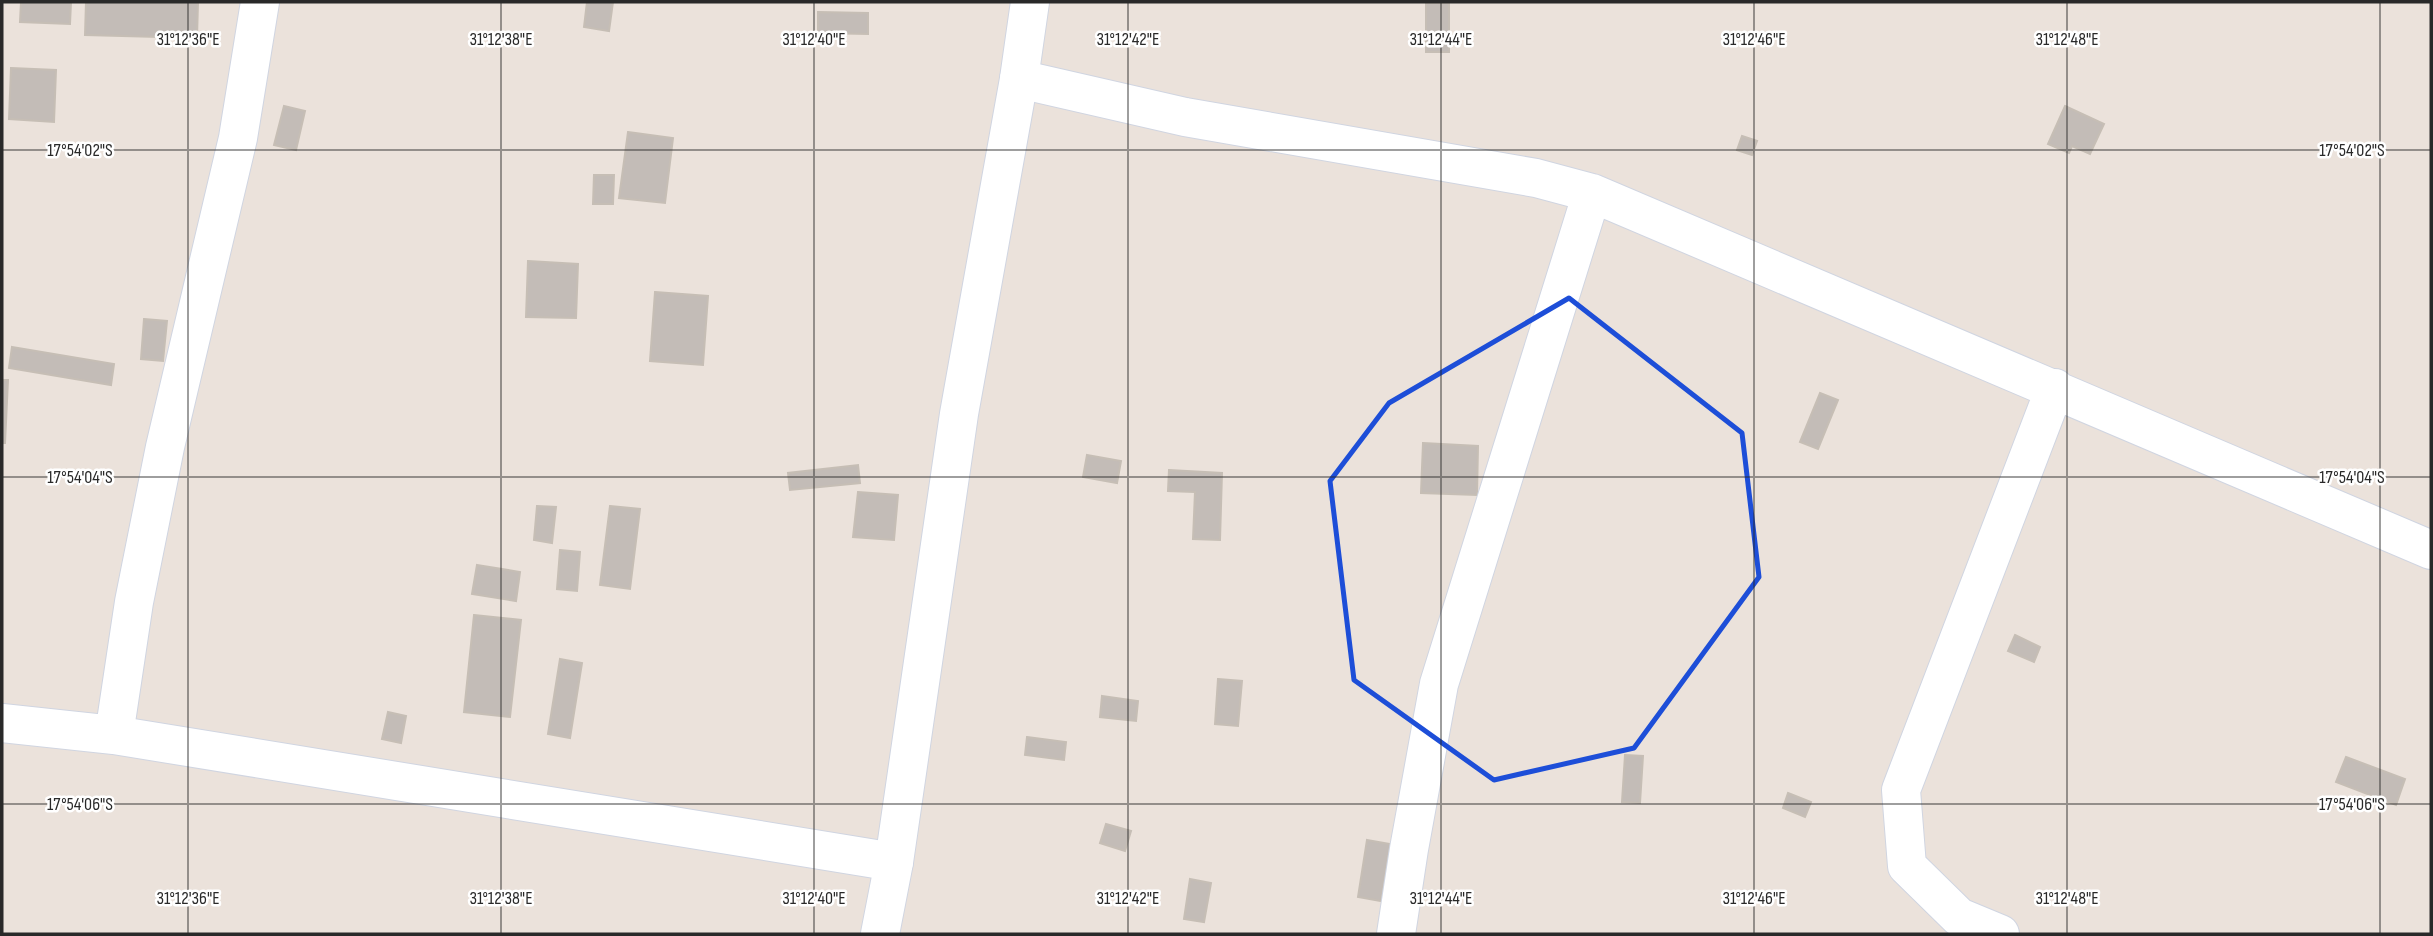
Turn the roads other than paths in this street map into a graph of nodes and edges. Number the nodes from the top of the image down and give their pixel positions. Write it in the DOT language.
graph roads {
  1 [pos="260,2"];
  2 [pos="1030,2"];
  3 [pos="1020,79"];
  4 [pos="1592,193"];
  5 [pos="2055,388"];
  6 [pos="2431,550"];
  7 [pos="2,723"];
  8 [pos="114,735"];
  9 [pos="894,862"];
  10 [pos="880,934"];
  11 [pos="1396,934"];
  12 [pos="2000,934"];
  1 -- 8 [label="street"];
  2 -- 3 [label="street"];
  3 -- 4 [label="street"];
  3 -- 9 [label="street"];
  4 -- 5 [label="street"];
  4 -- 11 [label="street"];
  5 -- 6 [label="street"];
  5 -- 12 [label="street"];
  7 -- 8 [label="street"];
  8 -- 9 [label="street"];
  9 -- 10 [label="street"];
}
